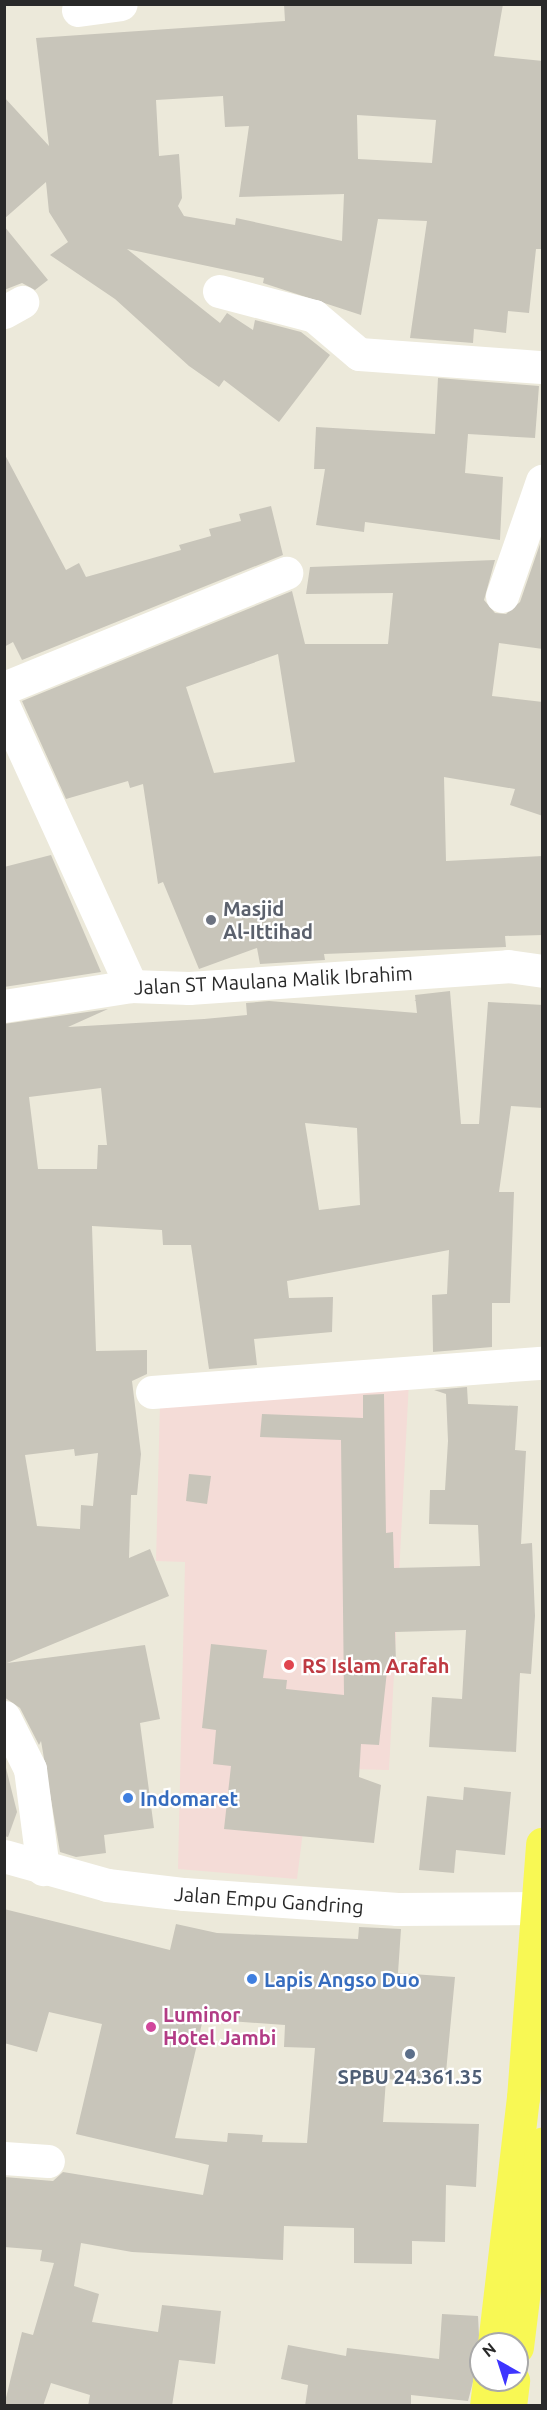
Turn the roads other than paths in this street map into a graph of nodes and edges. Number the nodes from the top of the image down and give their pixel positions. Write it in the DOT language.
graph roads {
  1 [pos="121,4"];
  2 [pos="78,10"];
  3 [pos="219,291"];
  4 [pos="543,367"];
  5 [pos="543,481"];
  6 [pos="286,573"];
  7 [pos="502,596"];
  8 [pos="4,688"];
  9 [pos="4,707"];
  10 [pos="543,971"];
  11 [pos="131,986"];
  12 [pos="4,1006"];
  13 [pos="543,1363"];
  14 [pos="152,1392"];
  15 [pos="4,1717"];
  16 [pos="543,1844"];
  17 [pos="4,1856"];
  18 [pos="43,1869"];
  19 [pos="540,1908"];
  20 [pos="533,2099"];
  21 [pos="543,2144"];
  22 [pos="4,2158"];
  23 [pos="48,2161"];
  24 [pos="539,2194"];
  25 [pos="532,2314"];
  26 [pos="496,2332"];
  27 [pos="524,2332"];
  1 -- 2 [label="street"];
  3 -- 4 [label="street"];
  5 -- 7 [label="street"];
  6 -- 8 [label="street"];
  9 -- 11 [label="street"];
  10 -- 11 [label="street, Jalan ST Maulana Malik Ibrahim"];
  11 -- 12 [label="street, Jalan ST Maulana Malik Ibrahim"];
  13 -- 14 [label="street"];
  15 -- 18 [label="street"];
  16 -- 19 [label="main road"];
  17 -- 18 [label="street, Jalan Empu Gandring"];
  18 -- 19 [label="street, Jalan Empu Gandring"];
  19 -- 20 [label="main road"];
  20 -- 26 [label="main road"];
  21 -- 24 [label="main road"];
  22 -- 23 [label="street"];
  24 -- 25 [label="main road"];
  25 -- 27 [label="main road"];
}
